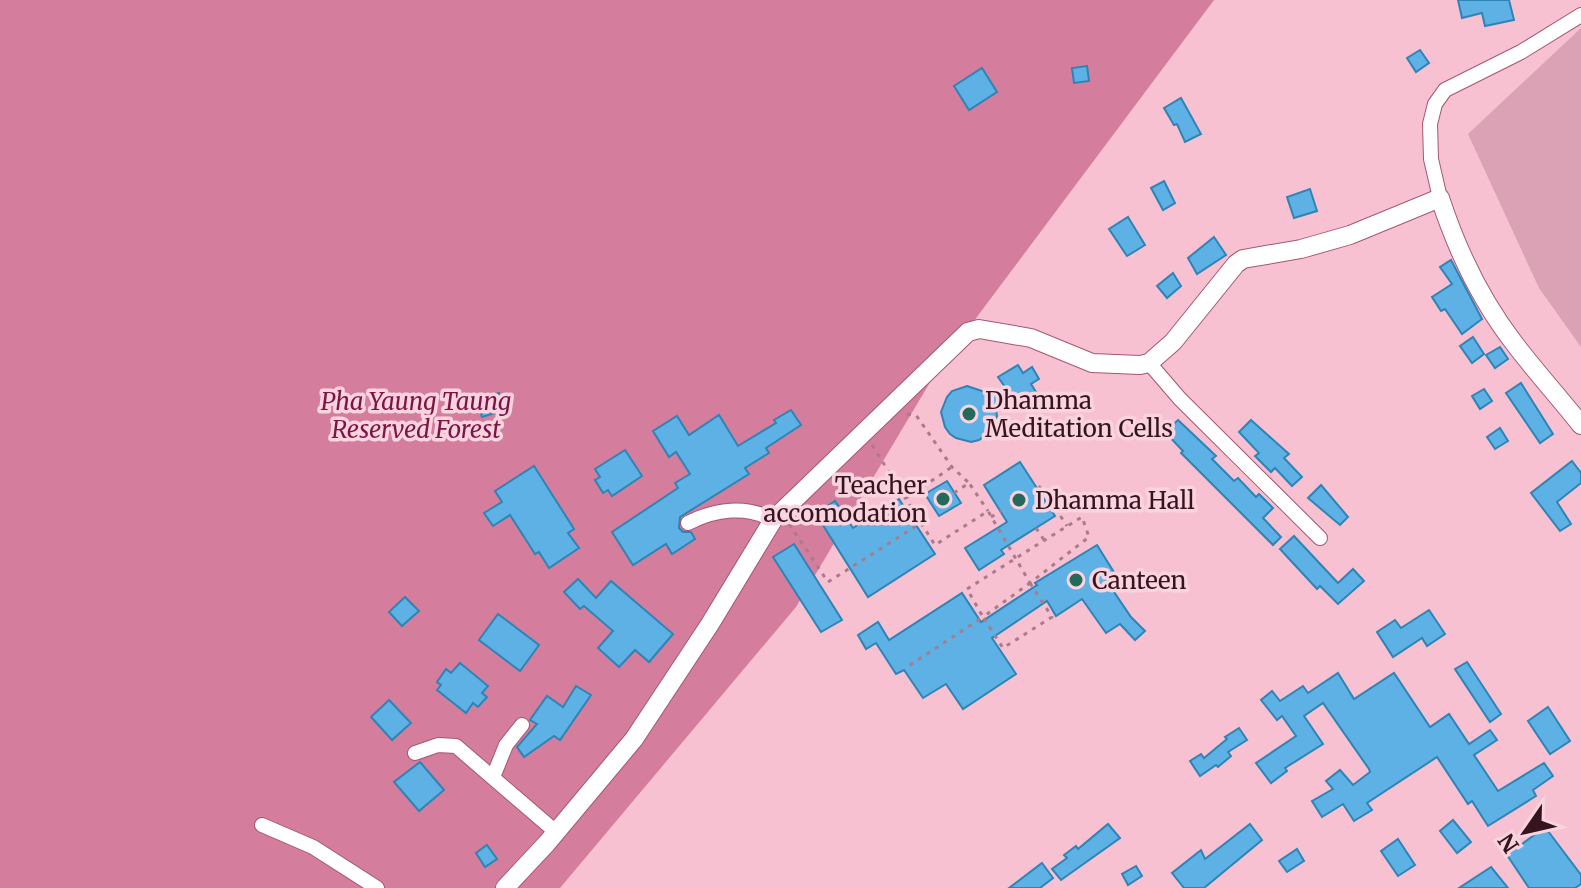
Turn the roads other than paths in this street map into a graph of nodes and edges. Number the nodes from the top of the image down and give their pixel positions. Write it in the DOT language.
graph roads {
  1 [pos="1581,15"];
  2 [pos="1440,198"];
  3 [pos="1149,363"];
  4 [pos="1581,425"];
  5 [pos="780,520"];
  6 [pos="688,523"];
  7 [pos="1320,538"];
  8 [pos="522,725"];
  9 [pos="415,753"];
  10 [pos="493,777"];
  11 [pos="262,825"];
  12 [pos="556,832"];
  13 [pos="377,888"];
  14 [pos="505,888"];
  1 -- 2 [label="street"];
  2 -- 3 [label="street"];
  2 -- 4 [label="street"];
  3 -- 5 [label="street"];
  3 -- 7 [label="street"];
  5 -- 6 [label="street"];
  5 -- 12 [label="street"];
  8 -- 10 [label="street"];
  9 -- 10 [label="street"];
  10 -- 12 [label="street"];
  11 -- 13 [label="street"];
  12 -- 14 [label="street"];
}
